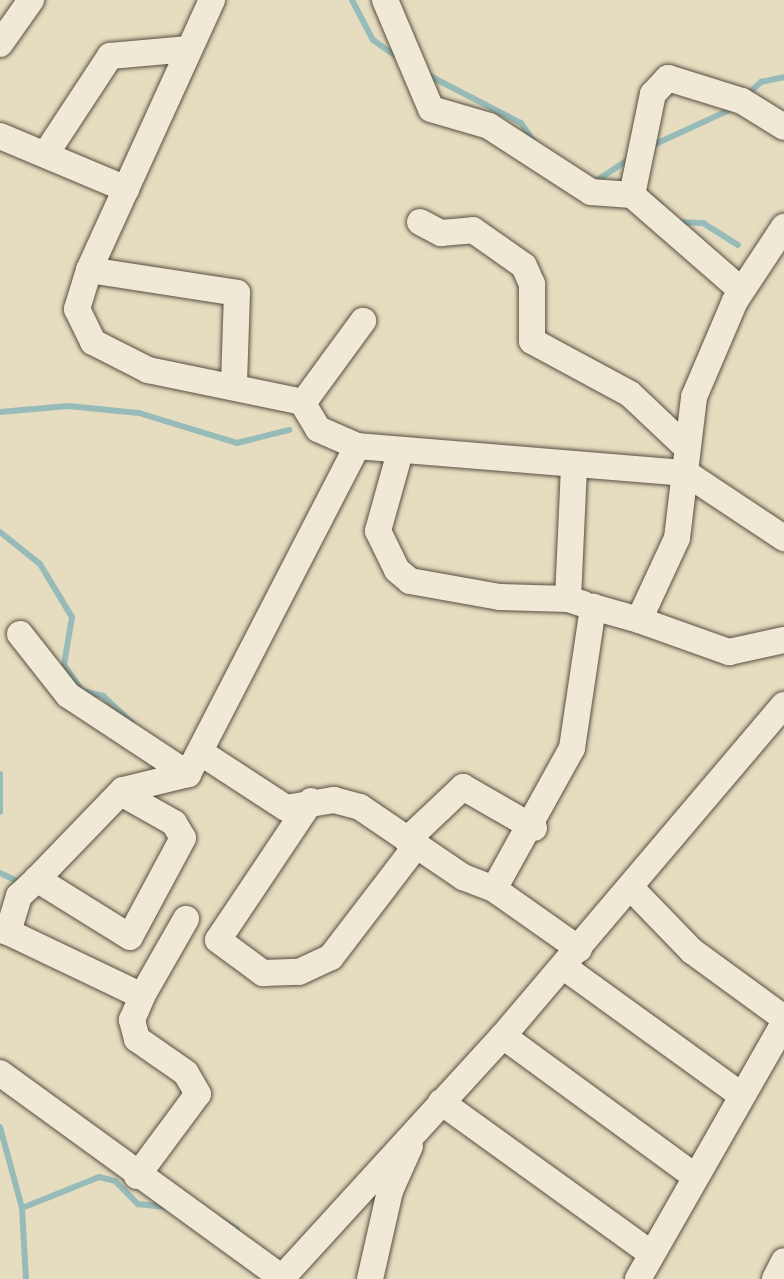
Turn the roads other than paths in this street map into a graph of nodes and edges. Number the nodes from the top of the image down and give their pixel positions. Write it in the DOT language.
graph roads {
  1 [pos="31,0"];
  2 [pos="212,0"];
  3 [pos="385,0"];
  4 [pos="0,44"];
  5 [pos="189,49"];
  6 [pos="784,127"];
  7 [pos="0,136"];
  8 [pos="47,152"];
  9 [pos="126,189"];
  10 [pos="632,195"];
  11 [pos="420,222"];
  12 [pos="784,227"];
  13 [pos="89,270"];
  14 [pos="741,290"];
  15 [pos="363,321"];
  16 [pos="234,385"];
  17 [pos="303,403"];
  18 [pos="684,445"];
  19 [pos="357,446"];
  20 [pos="400,452"];
  21 [pos="574,467"];
  22 [pos="686,473"];
  23 [pos="784,538"];
  24 [pos="580,603"];
  25 [pos="639,620"];
  26 [pos="20,634"];
  27 [pos="784,640"];
  28 [pos="784,705"];
  29 [pos="194,763"];
  30 [pos="121,793"];
  31 [pos="311,801"];
  32 [pos="534,828"];
  33 [pos="411,843"];
  34 [pos="37,879"];
  35 [pos="631,888"];
  36 [pos="494,889"];
  37 [pos="154,897"];
  38 [pos="186,919"];
  39 [pos="4,931"];
  40 [pos="218,940"];
  41 [pos="571,958"];
  42 [pos="142,996"];
  43 [pos="784,1021"];
  44 [pos="503,1036"];
  45 [pos="0,1073"];
  46 [pos="741,1095"];
  47 [pos="441,1102"];
  48 [pos="418,1128"];
  49 [pos="693,1175"];
  50 [pos="137,1176"];
  51 [pos="649,1252"];
  52 [pos="784,1261"];
  53 [pos="282,1278"];
  54 [pos="370,1279"];
  55 [pos="638,1279"];
  56 [pos="775,1279"];
  1 -- 4 [label="street"];
  2 -- 5 [label="street"];
  3 -- 10 [label="street"];
  5 -- 8 [label="street"];
  5 -- 9 [label="street"];
  6 -- 10 [label="street"];
  7 -- 8 [label="street"];
  8 -- 9 [label="street"];
  9 -- 13 [label="street"];
  10 -- 14 [label="street"];
  11 -- 18 [label="street"];
  12 -- 14 [label="street"];
  13 -- 16 [label="street"];
  13 -- 16 [label="street"];
  14 -- 18 [label="street"];
  15 -- 17 [label="street"];
  16 -- 17 [label="street"];
  17 -- 19 [label="street"];
  18 -- 22 [label="street"];
  19 -- 20 [label="street"];
  19 -- 29 [label="street"];
  20 -- 21 [label="street"];
  20 -- 24 [label="street"];
  21 -- 22 [label="street"];
  21 -- 24 [label="street"];
  22 -- 23 [label="street"];
  22 -- 25 [label="street"];
  24 -- 25 [label="street"];
  24 -- 32 [label="street"];
  25 -- 27 [label="street"];
  26 -- 29 [label="street"];
  28 -- 35 [label="street"];
  29 -- 30 [label="street"];
  29 -- 31 [label="street"];
  30 -- 34 [label="street"];
  30 -- 37 [label="street"];
  31 -- 33 [label="street"];
  31 -- 40 [label="street"];
  32 -- 33 [label="street"];
  32 -- 36 [label="street"];
  33 -- 36 [label="street"];
  33 -- 40 [label="street"];
  34 -- 37 [label="street"];
  34 -- 39 [label="street"];
  35 -- 41 [label="street"];
  35 -- 43 [label="street"];
  36 -- 41 [label="street"];
  37 -- 38 [label="street"];
  38 -- 40 [label="street"];
  38 -- 42 [label="street"];
  39 -- 42 [label="street"];
  41 -- 44 [label="street"];
  41 -- 46 [label="street"];
  42 -- 50 [label="street"];
  43 -- 46 [label="street"];
  44 -- 47 [label="street"];
  44 -- 49 [label="street"];
  45 -- 50 [label="street"];
  46 -- 49 [label="street"];
  47 -- 48 [label="street"];
  47 -- 51 [label="street"];
  48 -- 53 [label="street"];
  48 -- 54 [label="street"];
  49 -- 51 [label="street"];
  50 -- 53 [label="street"];
  51 -- 55 [label="street"];
  52 -- 56 [label="street"];
}
